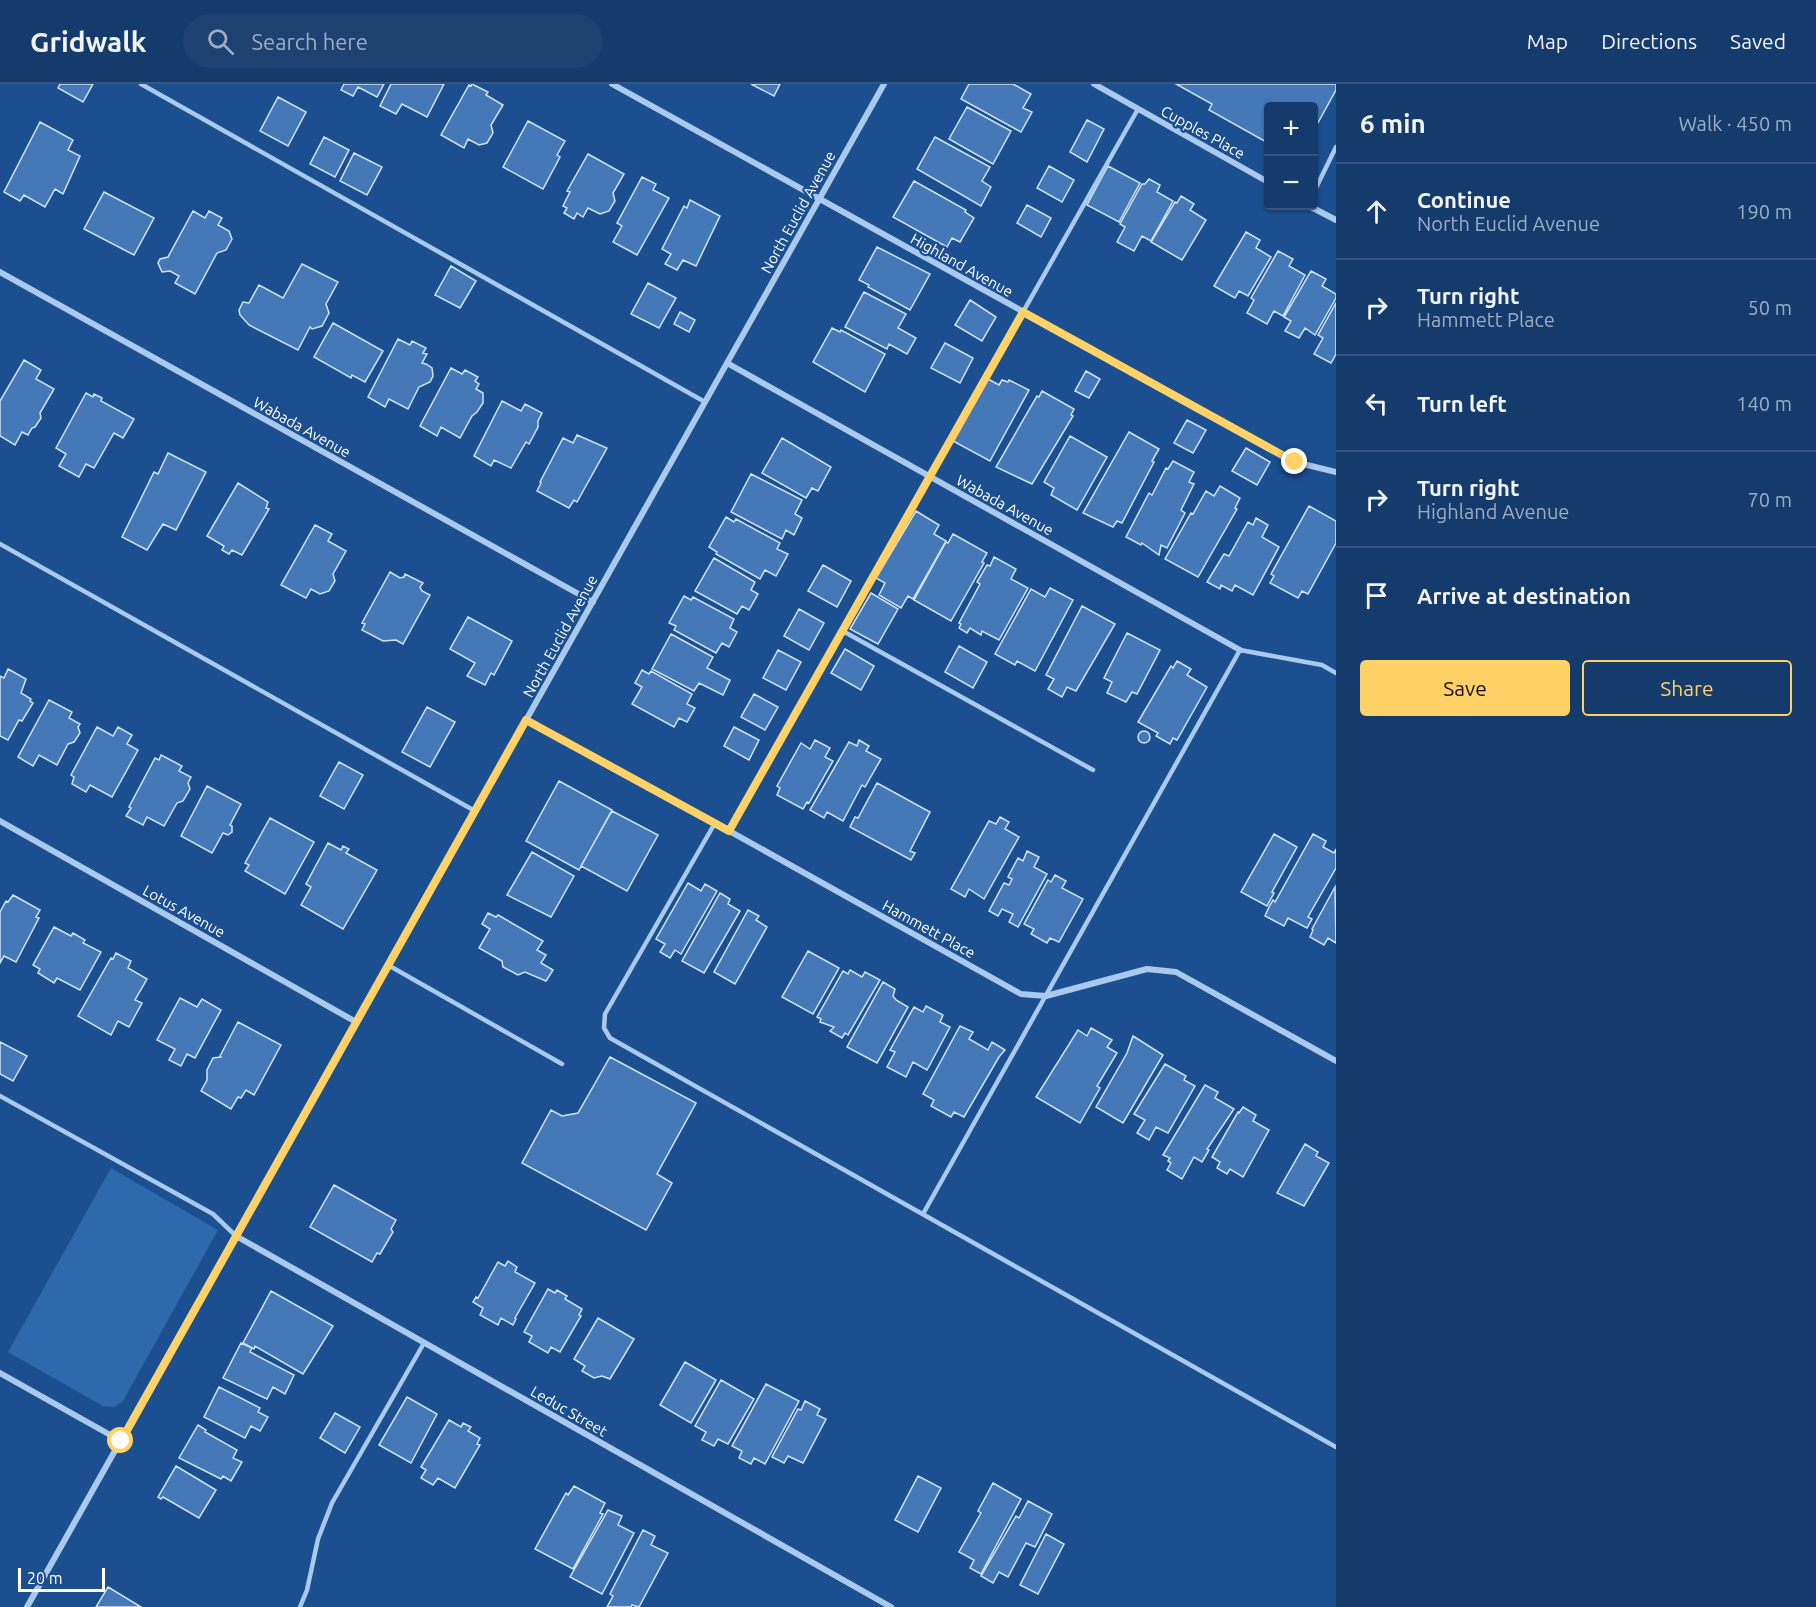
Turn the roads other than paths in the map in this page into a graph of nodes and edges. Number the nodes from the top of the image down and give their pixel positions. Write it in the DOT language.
graph roads {
  1 [pos="141,84"];
  2 [pos="612,84"];
  3 [pos="884,84"];
  4 [pos="1094,84"];
  5 [pos="1138,109"];
  6 [pos="1336,147"];
  7 [pos="1264,179"];
  8 [pos="1318,184"];
  9 [pos="819,199"];
  10 [pos="1317,210"];
  11 [pos="1336,220"];
  12 [pos="0,272"];
  13 [pos="1023,312"];
  14 [pos="727,363"];
  15 [pos="705,402"];
  16 [pos="1336,472"];
  17 [pos="931,477"];
  18 [pos="0,544"];
  19 [pos="593,602"];
  20 [pos="842,630"];
  21 [pos="1240,650"];
  22 [pos="1336,673"];
  23 [pos="526,720"];
  24 [pos="1093,770"];
  25 [pos="475,811"];
  26 [pos="0,821"];
  27 [pos="715,823"];
  28 [pos="729,831"];
  29 [pos="388,965"];
  30 [pos="1046,996"];
  31 [pos="356,1022"];
  32 [pos="1336,1061"];
  33 [pos="562,1064"];
  34 [pos="0,1096"];
  35 [pos="922,1214"];
  36 [pos="236,1236"];
  37 [pos="424,1343"];
  38 [pos="0,1373"];
  39 [pos="121,1441"];
  40 [pos="1336,1447"];
  41 [pos="27,1607"];
  42 [pos="300,1607"];
  43 [pos="891,1607"];
  1 -- 15 [label="lane"];
  2 -- 9 [label="street, Highland Avenue"];
  3 -- 9 [label="street, North Euclid Avenue"];
  4 -- 5 [label="street, Cupples Place"];
  5 -- 7 [label="street, Cupples Place"];
  5 -- 13 [label="lane"];
  6 -- 8 [label="lane"];
  9 -- 13 [label="street, Highland Avenue"];
  9 -- 14 [label="street, North Euclid Avenue"];
  10 -- 11 [label="street"];
  12 -- 19 [label="street, Wabada Avenue"];
  13 -- 16 [label="street, Highland Avenue"];
  13 -- 17 [label="lane"];
  14 -- 15 [label="street, North Euclid Avenue"];
  14 -- 17 [label="street, Wabada Avenue"];
  15 -- 19 [label="street, North Euclid Avenue"];
  17 -- 20 [label="lane"];
  17 -- 21 [label="street, Wabada Avenue"];
  18 -- 25 [label="lane"];
  19 -- 23 [label="street, North Euclid Avenue"];
  20 -- 24 [label="lane"];
  20 -- 28 [label="lane"];
  21 -- 22 [label="lane"];
  21 -- 30 [label="lane"];
  23 -- 25 [label="street, North Euclid Avenue"];
  23 -- 27 [label="street, Hammett Place"];
  25 -- 29 [label="street, North Euclid Avenue"];
  26 -- 31 [label="street, Lotus Avenue"];
  27 -- 28 [label="street, Hammett Place"];
  27 -- 35 [label="lane"];
  28 -- 30 [label="street, Hammett Place"];
  29 -- 31 [label="street, North Euclid Avenue"];
  29 -- 33 [label="lane"];
  30 -- 32 [label="street, Hammett Place"];
  30 -- 35 [label="lane"];
  31 -- 36 [label="street, North Euclid Avenue"];
  34 -- 36 [label="lane"];
  35 -- 40 [label="lane"];
  36 -- 37 [label="street, Leduc Street"];
  36 -- 39 [label="street, North Euclid Avenue"];
  37 -- 42 [label="lane"];
  37 -- 43 [label="street, Leduc Street"];
  38 -- 39 [label="street"];
  39 -- 41 [label="street, North Euclid Avenue"];
}
